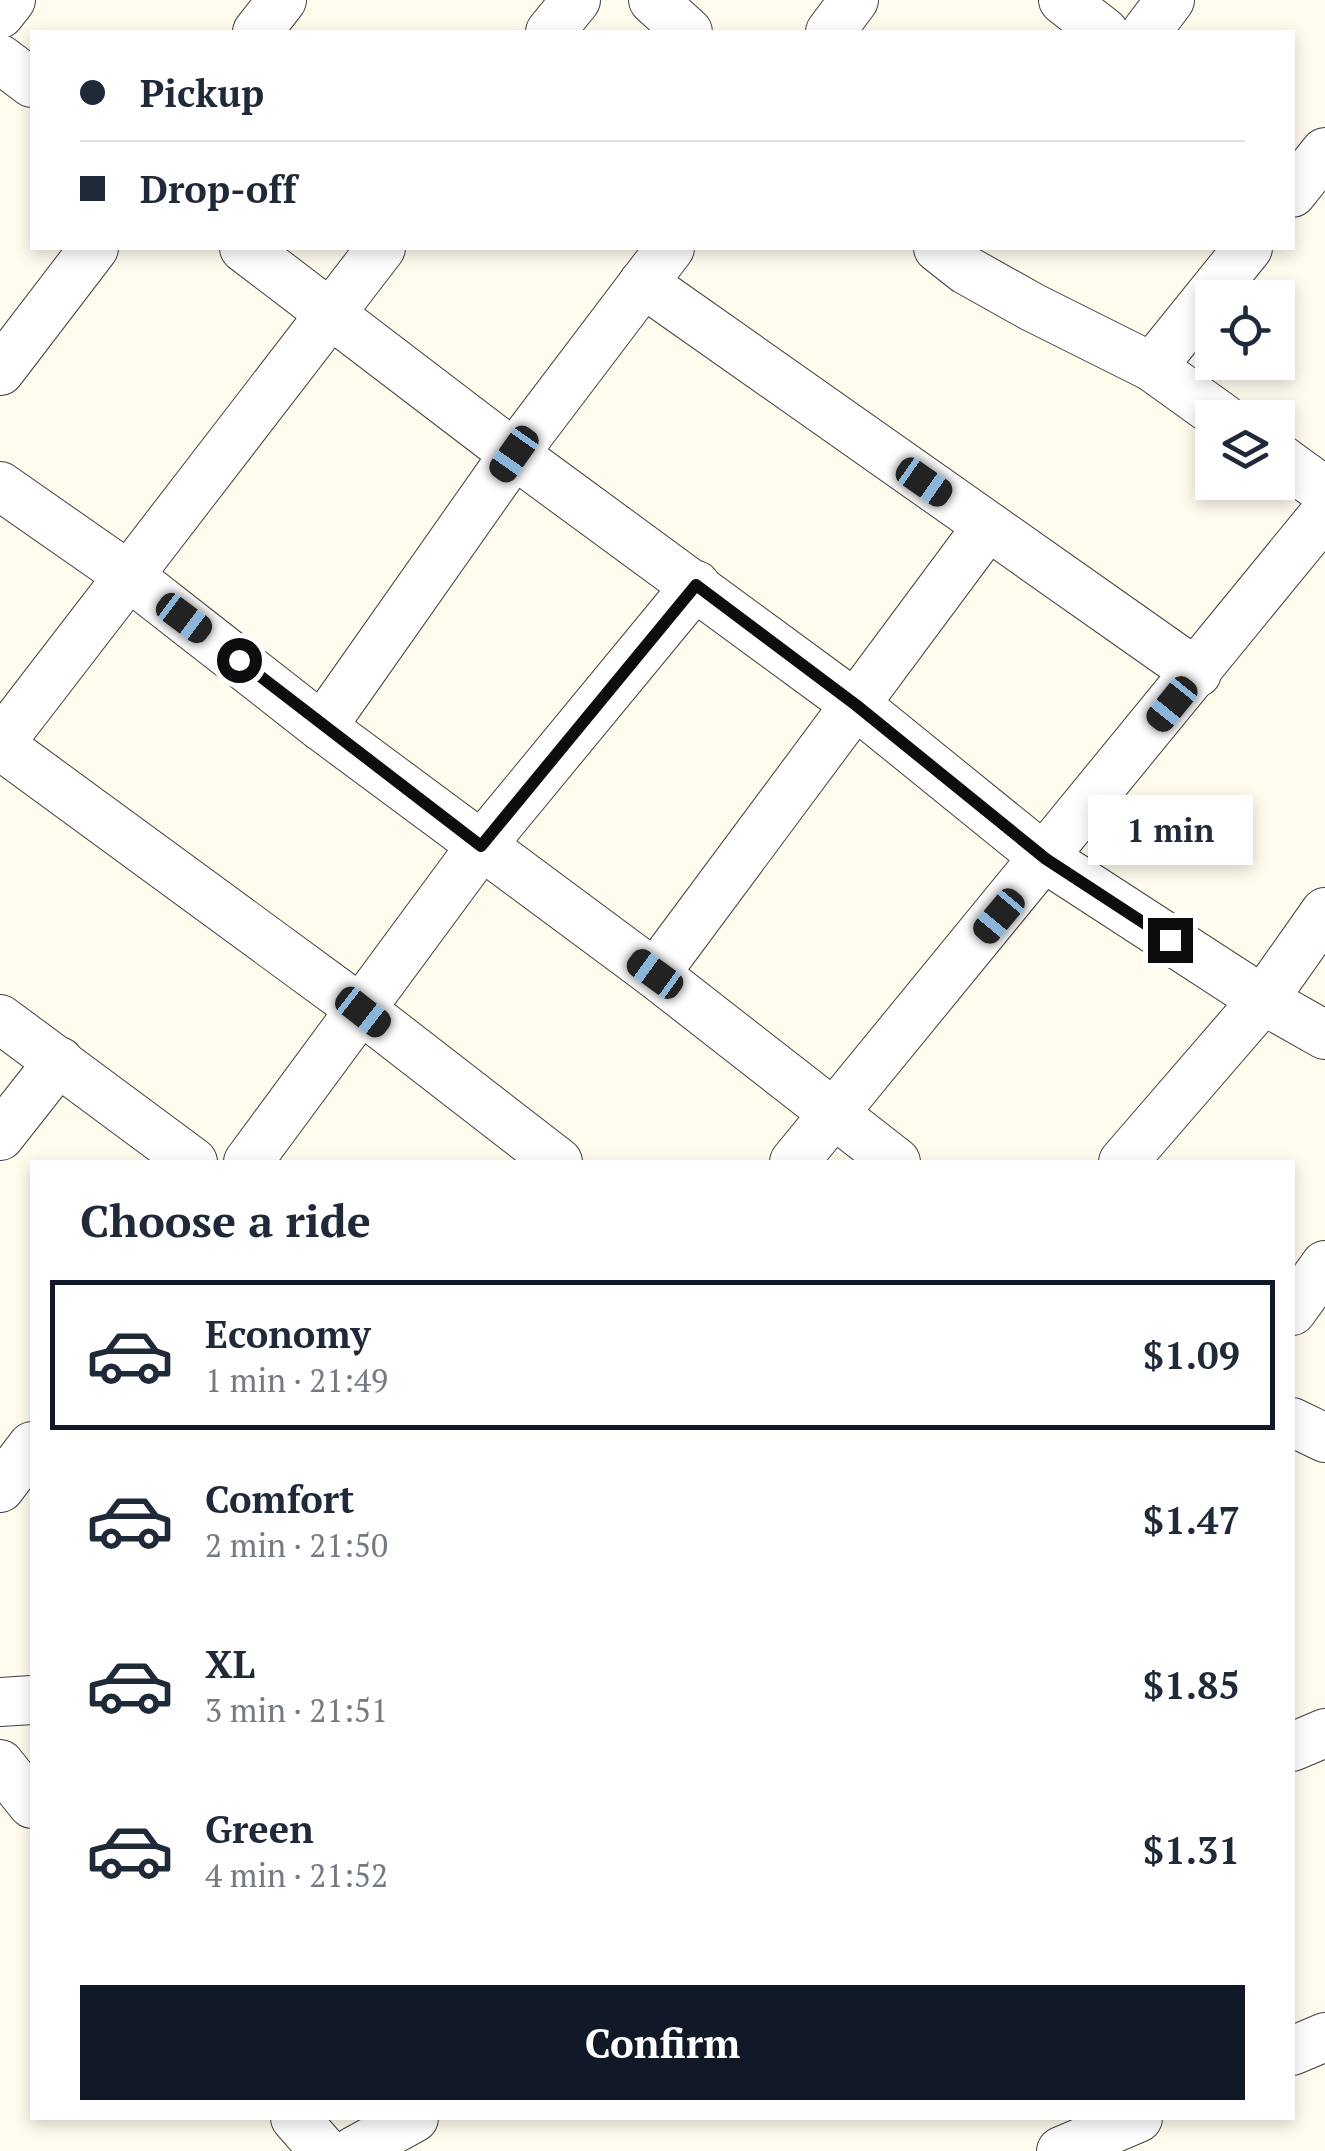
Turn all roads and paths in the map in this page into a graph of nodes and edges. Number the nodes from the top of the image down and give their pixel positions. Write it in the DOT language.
graph roads {
  1 [pos="11,0"];
  2 [pos="282,0"];
  3 [pos="576,0"];
  4 [pos="653,0"];
  5 [pos="854,0"];
  6 [pos="1063,0"];
  7 [pos="1170,0"];
  8 [pos="0,14"];
  9 [pos="259,30"];
  10 [pos="552,30"];
  11 [pos="686,30"];
  12 [pos="832,30"];
  13 [pos="1101,30"];
  14 [pos="1148,30"];
  15 [pos="0,59"];
  16 [pos="30,82"];
  17 [pos="92,250"];
  18 [pos="247,250"];
  19 [pos="379,250"];
  20 [pos="1246,250"];
  21 [pos="962,255"];
  22 [pos="657,266"];
  23 [pos="328,315"];
  24 [pos="1152,366"];
  25 [pos="0,372"];
  26 [pos="1198,400"];
  27 [pos="514,454"];
  28 [pos="1295,469"];
  29 [pos="0,486"];
  30 [pos="1325,491"];
  31 [pos="1325,512"];
  32 [pos="987,527"];
  33 [pos="129,576"];
  34 [pos="696,585"];
  35 [pos="1197,674"];
  36 [pos="856,705"];
  37 [pos="322,728"];
  38 [pos="0,744"];
  39 [pos="481,846"];
  40 [pos="1046,859"];
  41 [pos="1325,912"];
  42 [pos="655,974"];
  43 [pos="1263,1000"];
  44 [pos="363,1012"];
  45 [pos="0,1019"];
  46 [pos="1325,1035"];
  47 [pos="59,1061"];
  48 [pos="832,1115"];
  49 [pos="0,1136"];
  50 [pos="190,1160"];
  51 [pos="250,1160"];
  52 [pos="555,1160"];
  53 [pos="796,1160"];
  54 [pos="893,1160"];
  55 [pos="1125,1160"];
  56 [pos="1325,1265"];
  57 [pos="1295,1307"];
  58 [pos="1295,1423"];
  59 [pos="1325,1438"];
  60 [pos="30,1700"];
  61 [pos="0,1702"];
  62 [pos="1325,1733"];
  63 [pos="1295,1746"];
  64 [pos="0,1764"];
  65 [pos="30,1802"];
  66 [pos="1325,2037"];
  67 [pos="1295,2050"];
  68 [pos="297,2120"];
  69 [pos="410,2120"];
  70 [pos="1133,2120"];
  71 [pos="1084,2139"];
  72 [pos="324,2151"];
  73 [pos="354,2151"];
  1 -- 8 [label="street"];
  2 -- 9 [label="street"];
  3 -- 10 [label="street"];
  4 -- 11 [label="street"];
  5 -- 12 [label="street"];
  6 -- 13 [label="street"];
  7 -- 14 [label="street"];
  15 -- 16 [label="street"];
  17 -- 25 [label="street"];
  18 -- 23 [label="street"];
  19 -- 23 [label="street"];
  20 -- 24 [label="street"];
  21 -- 24 [label="street"];
  22 -- 27 [label="street"];
  22 -- 32 [label="street"];
  23 -- 27 [label="street"];
  23 -- 33 [label="street"];
  24 -- 26 [label="street"];
  27 -- 34 [label="street"];
  27 -- 37 [label="street"];
  28 -- 30 [label="street"];
  29 -- 33 [label="street"];
  31 -- 35 [label="street"];
  32 -- 35 [label="street"];
  32 -- 36 [label="street"];
  33 -- 37 [label="street"];
  33 -- 38 [label="street"];
  34 -- 36 [label="street"];
  34 -- 39 [label="street"];
  35 -- 40 [label="street"];
  36 -- 40 [label="street"];
  36 -- 42 [label="street"];
  37 -- 39 [label="street"];
  38 -- 44 [label="street"];
  39 -- 42 [label="street"];
  39 -- 44 [label="street"];
  40 -- 43 [label="street"];
  40 -- 48 [label="street"];
  41 -- 43 [label="street"];
  42 -- 48 [label="street"];
  43 -- 46 [label="street"];
  43 -- 55 [label="street"];
  44 -- 51 [label="street"];
  44 -- 52 [label="street"];
  45 -- 47 [label="street"];
  47 -- 49 [label="street"];
  47 -- 50 [label="street"];
  48 -- 53 [label="street"];
  48 -- 54 [label="street"];
  56 -- 57 [label="street"];
  58 -- 59 [label="street"];
  60 -- 61 [label="street"];
  62 -- 63 [label="street"];
  64 -- 65 [label="street"];
  66 -- 67 [label="street"];
  68 -- 72 [label="street"];
  69 -- 73 [label="street"];
  70 -- 71 [label="street"];
}
